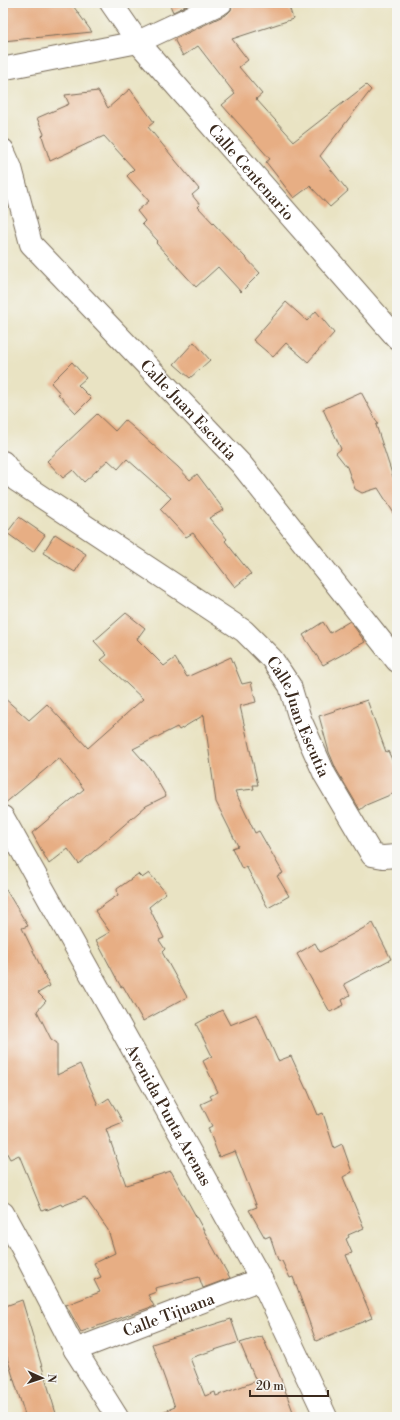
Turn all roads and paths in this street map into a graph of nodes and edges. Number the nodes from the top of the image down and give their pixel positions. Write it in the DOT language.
graph roads {
  1 [pos="111,3"];
  2 [pos="221,3"];
  3 [pos="138,42"];
  4 [pos="3,70"];
  5 [pos="3,150"];
  6 [pos="397,338"];
  7 [pos="3,462"];
  8 [pos="397,661"];
  9 [pos="3,817"];
  10 [pos="397,856"];
  11 [pos="3,1213"];
  12 [pos="261,1280"];
  13 [pos="75,1350"];
  14 [pos="110,1413"];
  15 [pos="326,1417"];
  1 -- 3 [label="street, Calle Centenario"];
  2 -- 3 [label="street"];
  3 -- 4 [label="street"];
  3 -- 6 [label="street, Calle Centenario"];
  5 -- 8 [label="street, Calle Juan Escutia"];
  7 -- 10 [label="street, Calle Juan Escutia"];
  9 -- 12 [label="street, Avenida Punta Arenas"];
  11 -- 13 [label="street"];
  12 -- 13 [label="street, Calle Tijuana"];
  12 -- 15 [label="street, Avenida Punta Arenas"];
  13 -- 14 [label="street"];
}
